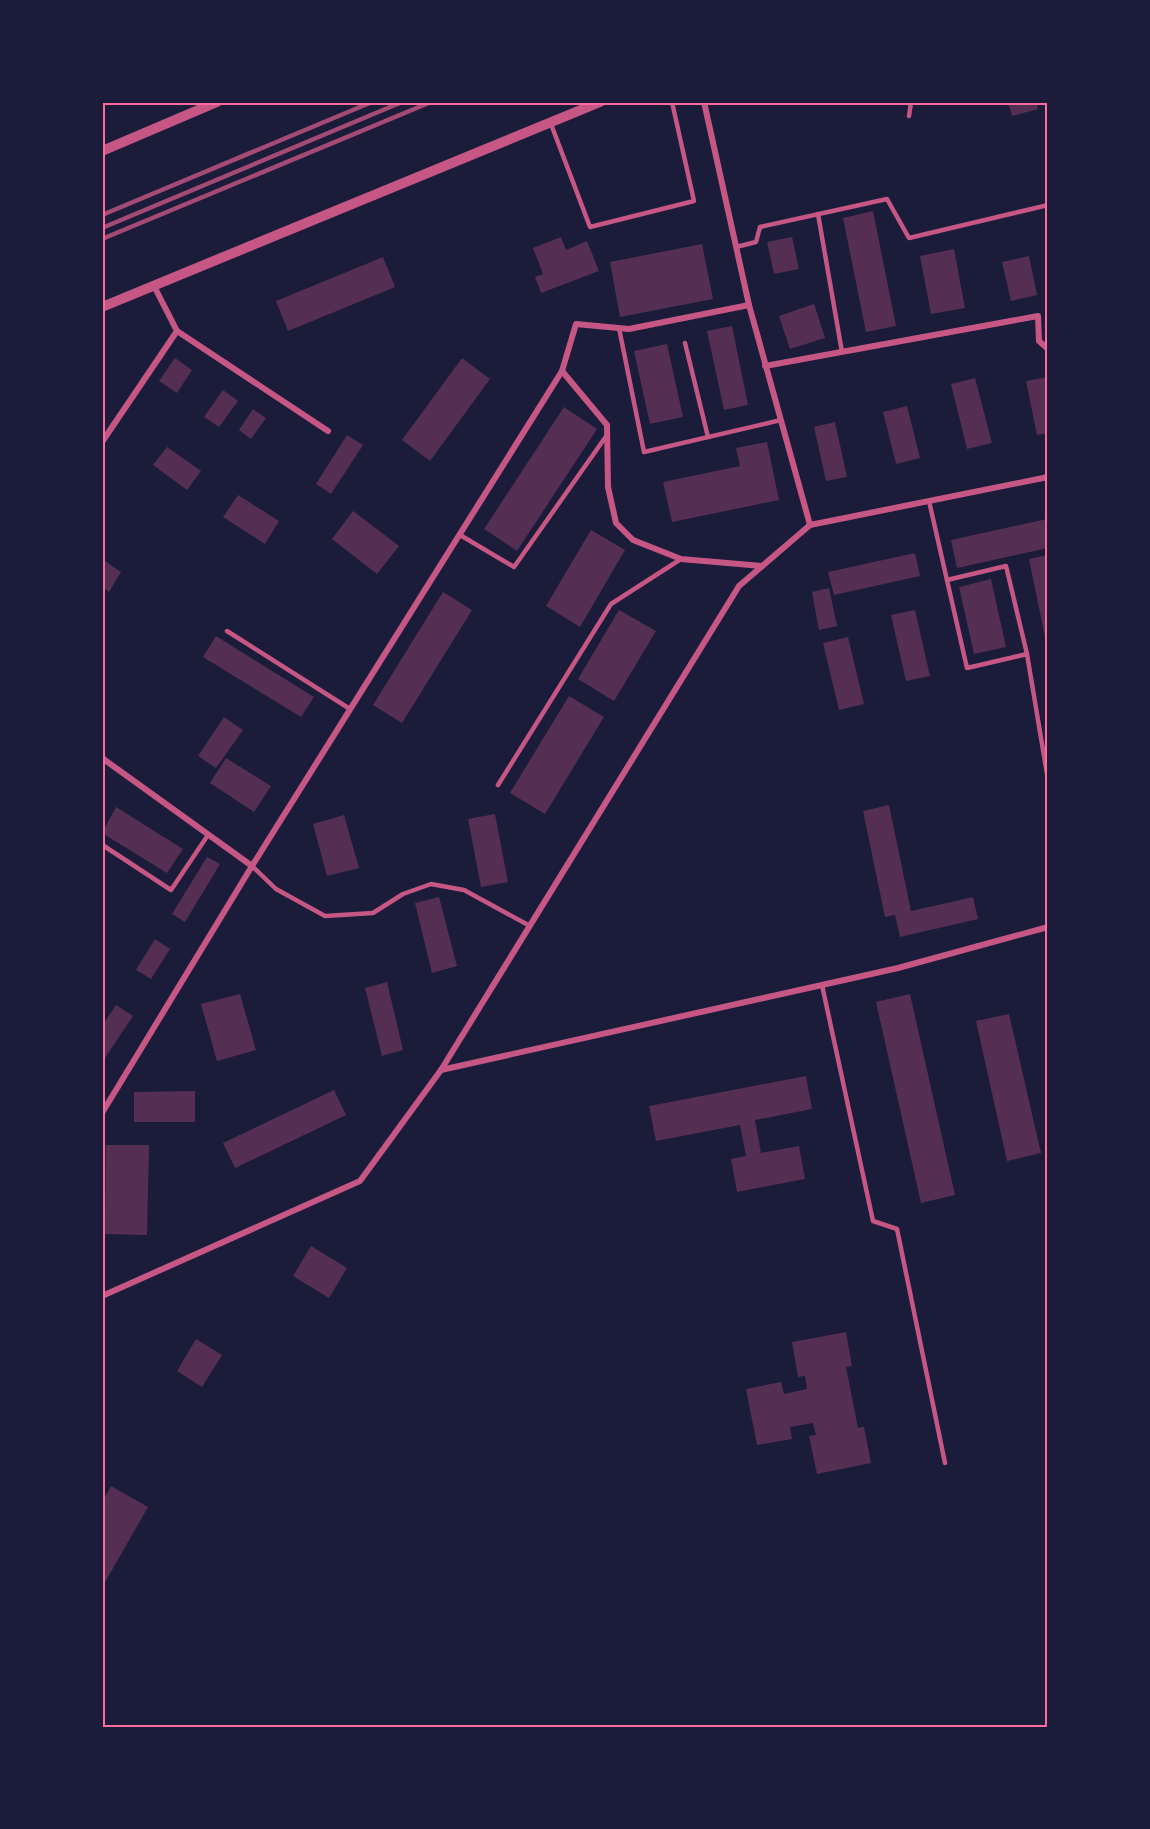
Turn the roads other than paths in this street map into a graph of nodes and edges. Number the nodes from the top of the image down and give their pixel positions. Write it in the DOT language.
graph roads {
  1 [pos="217,102"];
  2 [pos="600,102"];
  3 [pos="672,102"];
  4 [pos="704,102"];
  5 [pos="911,102"];
  6 [pos="909,116"];
  7 [pos="550,122"];
  8 [pos="102,151"];
  9 [pos="1048,206"];
  10 [pos="818,214"];
  11 [pos="736,247"];
  12 [pos="154,286"];
  13 [pos="749,305"];
  14 [pos="102,307"];
  15 [pos="619,328"];
  16 [pos="177,331"];
  17 [pos="685,343"];
  18 [pos="1048,349"];
  19 [pos="842,352"];
  20 [pos="765,366"];
  21 [pos="562,371"];
  22 [pos="781,420"];
  23 [pos="328,431"];
  24 [pos="607,435"];
  25 [pos="708,437"];
  26 [pos="102,442"];
  27 [pos="1048,477"];
  28 [pos="929,501"];
  29 [pos="810,525"];
  30 [pos="460,535"];
  31 [pos="681,559"];
  32 [pos="762,566"];
  33 [pos="946,580"];
  34 [pos="227,632"];
  35 [pos="1027,654"];
  36 [pos="350,709"];
  37 [pos="102,758"];
  38 [pos="1048,780"];
  39 [pos="498,785"];
  40 [pos="208,835"];
  41 [pos="104,846"];
  42 [pos="252,866"];
  43 [pos="530,926"];
  44 [pos="1048,927"];
  45 [pos="822,985"];
  46 [pos="441,1070"];
  47 [pos="102,1113"];
  48 [pos="102,1296"];
  49 [pos="945,1463"];
  1 -- 8 [label="street"];
  2 -- 7 [label="street"];
  3 -- 7 [label="lane"];
  4 -- 11 [label="street"];
  5 -- 6 [label="lane"];
  7 -- 12 [label="street"];
  9 -- 10 [label="lane"];
  10 -- 11 [label="lane"];
  10 -- 19 [label="lane"];
  11 -- 13 [label="street"];
  12 -- 14 [label="street"];
  12 -- 16 [label="street"];
  13 -- 15 [label="street"];
  13 -- 20 [label="street"];
  15 -- 21 [label="street"];
  15 -- 25 [label="lane"];
  16 -- 23 [label="street"];
  16 -- 26 [label="street"];
  17 -- 25 [label="lane"];
  18 -- 19 [label="street"];
  19 -- 20 [label="street"];
  20 -- 22 [label="street"];
  21 -- 24 [label="street"];
  21 -- 30 [label="street"];
  22 -- 25 [label="lane"];
  22 -- 29 [label="street"];
  24 -- 30 [label="lane"];
  24 -- 31 [label="street"];
  27 -- 28 [label="street"];
  28 -- 29 [label="street"];
  28 -- 33 [label="lane"];
  29 -- 32 [label="street"];
  30 -- 36 [label="street"];
  31 -- 32 [label="street"];
  31 -- 39 [label="lane"];
  32 -- 43 [label="street"];
  33 -- 35 [label="lane"];
  33 -- 35 [label="lane"];
  34 -- 36 [label="lane"];
  35 -- 38 [label="lane"];
  36 -- 42 [label="street"];
  37 -- 40 [label="street"];
  40 -- 41 [label="lane"];
  40 -- 42 [label="street"];
  42 -- 43 [label="lane"];
  42 -- 47 [label="street"];
  43 -- 46 [label="street"];
  44 -- 45 [label="street"];
  45 -- 46 [label="street"];
  45 -- 49 [label="lane"];
  46 -- 48 [label="street"];
}
